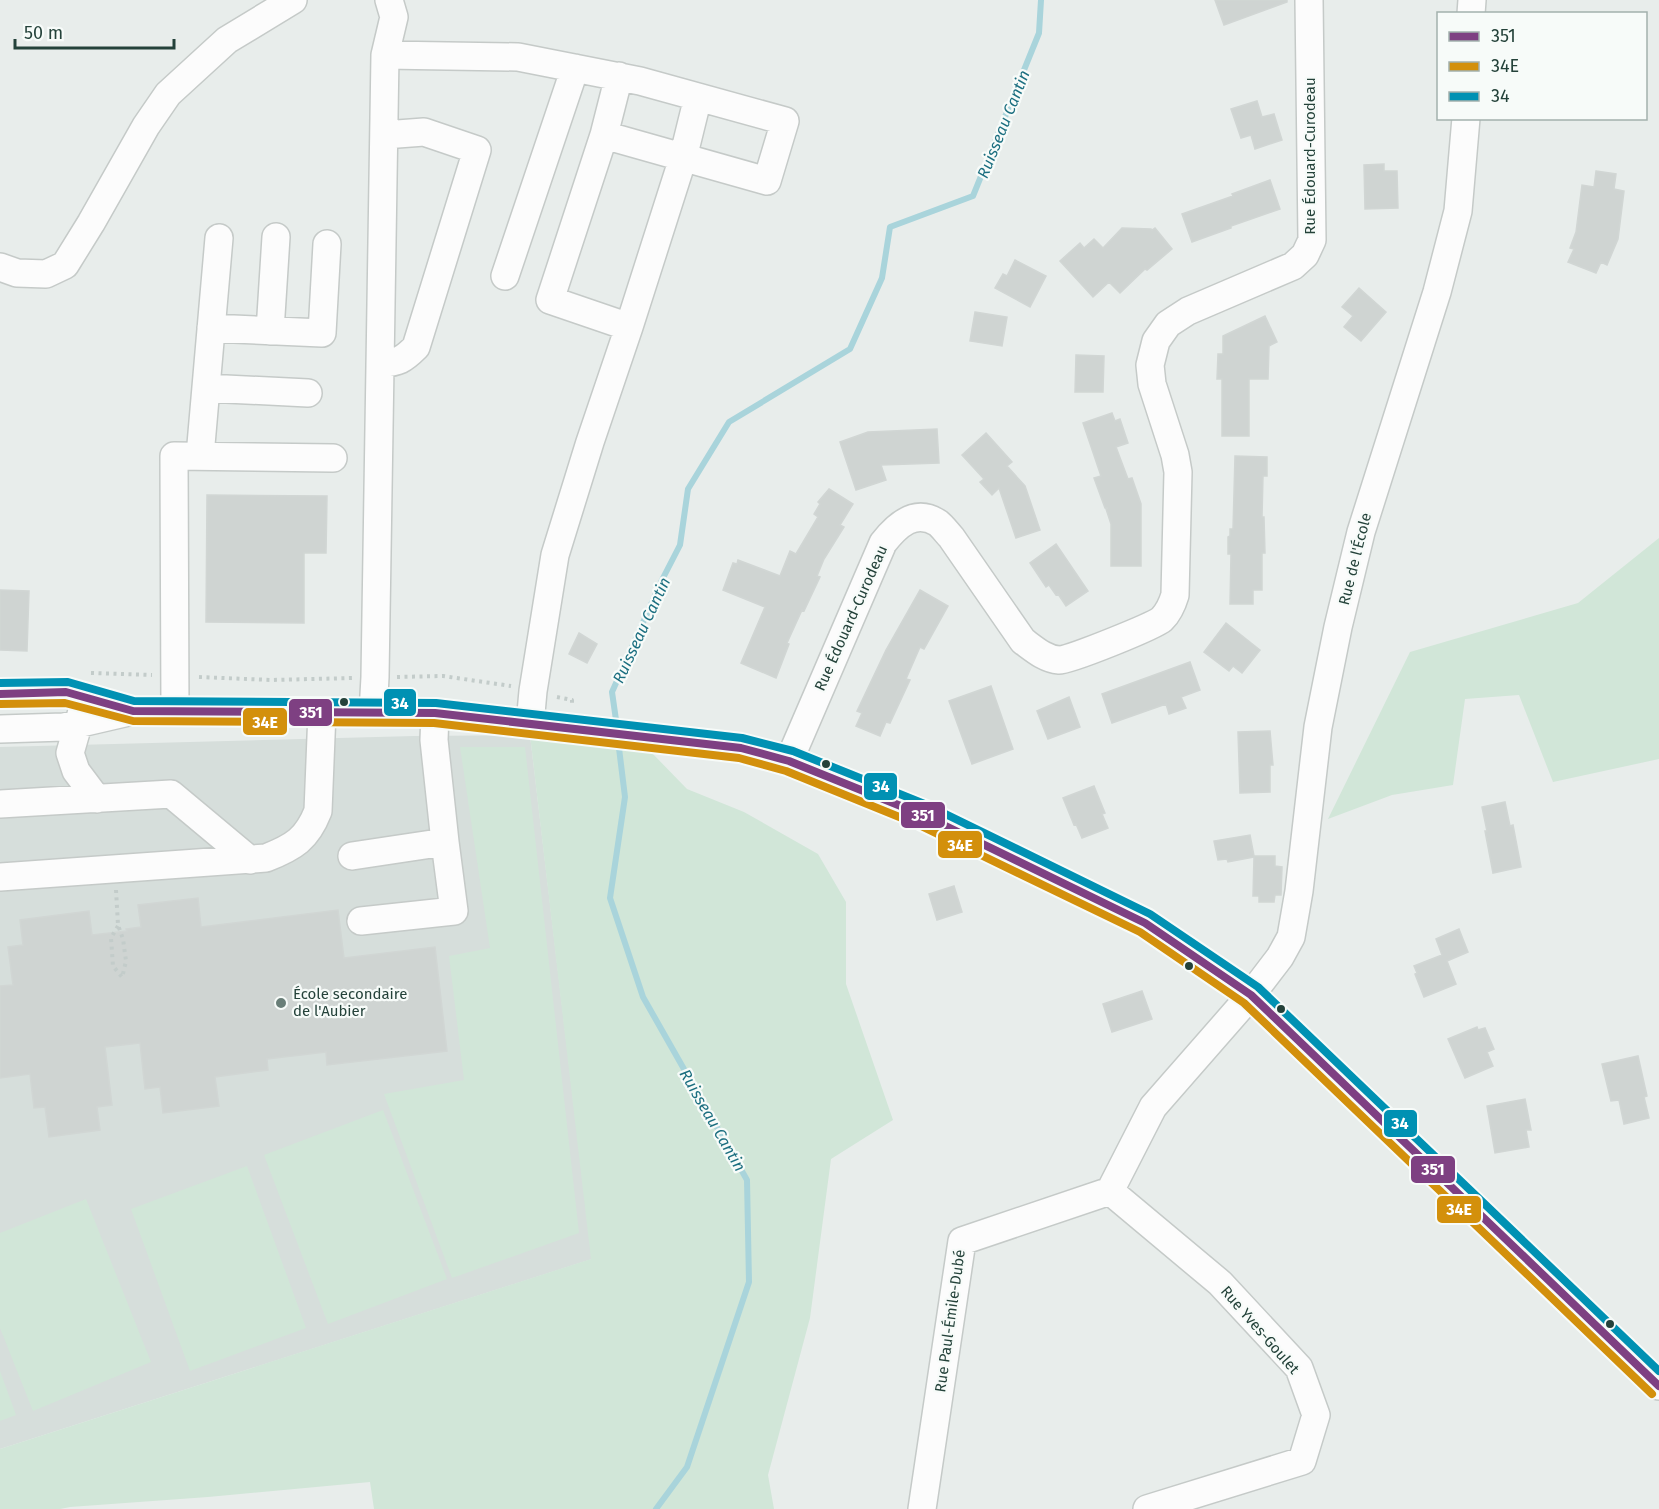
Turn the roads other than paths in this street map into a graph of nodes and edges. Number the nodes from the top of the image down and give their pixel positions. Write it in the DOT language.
graph roads {
  1 [pos="294,0"];
  2 [pos="388,0"];
  3 [pos="1309,0"];
  4 [pos="385,55"];
  5 [pos="575,68"];
  6 [pos="619,76"];
  7 [pos="698,97"];
  8 [pos="1466,120"];
  9 [pos="384,135"];
  10 [pos="604,135"];
  11 [pos="683,158"];
  12 [pos="276,237"];
  13 [pos="219,238"];
  14 [pos="327,244"];
  15 [pos="0,267"];
  16 [pos="505,276"];
  17 [pos="629,327"];
  18 [pos="211,328"];
  19 [pos="270,331"];
  20 [pos="380,364"];
  21 [pos="206,388"];
  22 [pos="308,393"];
  23 [pos="200,456"];
  24 [pos="333,458"];
  25 [pos="0,694"];
  26 [pos="87,698"];
  27 [pos="133,711"];
  28 [pos="175,711"];
  29 [pos="322,712"];
  30 [pos="373,712"];
  31 [pos="435,713"];
  32 [pos="530,724"];
  33 [pos="78,725"];
  34 [pos="0,729"];
  35 [pos="789,761"];
  36 [pos="97,798"];
  37 [pos="0,804"];
  38 [pos="445,842"];
  39 [pos="352,856"];
  40 [pos="249,860"];
  41 [pos="0,877"];
  42 [pos="361,921"];
  43 [pos="1251,996"];
  44 [pos="1110,1191"];
  45 [pos="1659,1386"];
  46 [pos="922,1509"];
  47 [pos="1147,1509"];
  1 -- 15 [label="street"];
  2 -- 4 [label="street"];
  3 -- 35 [label="street, Rue Édouard-Curodeau"];
  4 -- 5 [label="street"];
  4 -- 9 [label="street"];
  5 -- 6 [label="street"];
  5 -- 16 [label="street"];
  6 -- 7 [label="street"];
  6 -- 10 [label="street"];
  7 -- 11 [label="street"];
  7 -- 11 [label="street"];
  8 -- 43 [label="street, Rue de l'École"];
  9 -- 20 [label="street"];
  9 -- 20 [label="street"];
  10 -- 11 [label="street"];
  10 -- 17 [label="street"];
  11 -- 17 [label="street"];
  12 -- 19 [label="street"];
  13 -- 18 [label="street"];
  14 -- 19 [label="street"];
  17 -- 32 [label="street"];
  18 -- 19 [label="street"];
  18 -- 21 [label="street"];
  20 -- 30 [label="street"];
  21 -- 22 [label="street"];
  21 -- 23 [label="street"];
  23 -- 24 [label="street"];
  23 -- 28 [label="street"];
  25 -- 26 [label="street"];
  26 -- 27 [label="street"];
  26 -- 33 [label="street"];
  27 -- 28 [label="street"];
  27 -- 33 [label="street"];
  28 -- 29 [label="street"];
  29 -- 30 [label="street"];
  29 -- 40 [label="street"];
  30 -- 31 [label="street"];
  31 -- 32 [label="street"];
  31 -- 38 [label="street"];
  32 -- 35 [label="street"];
  33 -- 34 [label="street"];
  33 -- 36 [label="street"];
  35 -- 43 [label="street"];
  36 -- 37 [label="street"];
  36 -- 40 [label="street"];
  38 -- 39 [label="street"];
  38 -- 42 [label="street"];
  40 -- 41 [label="street"];
  43 -- 44 [label="street"];
  43 -- 45 [label="street"];
  44 -- 46 [label="street, Rue Paul-Émile-Dubé"];
  44 -- 47 [label="street, Rue Yves-Goulet"];
}
